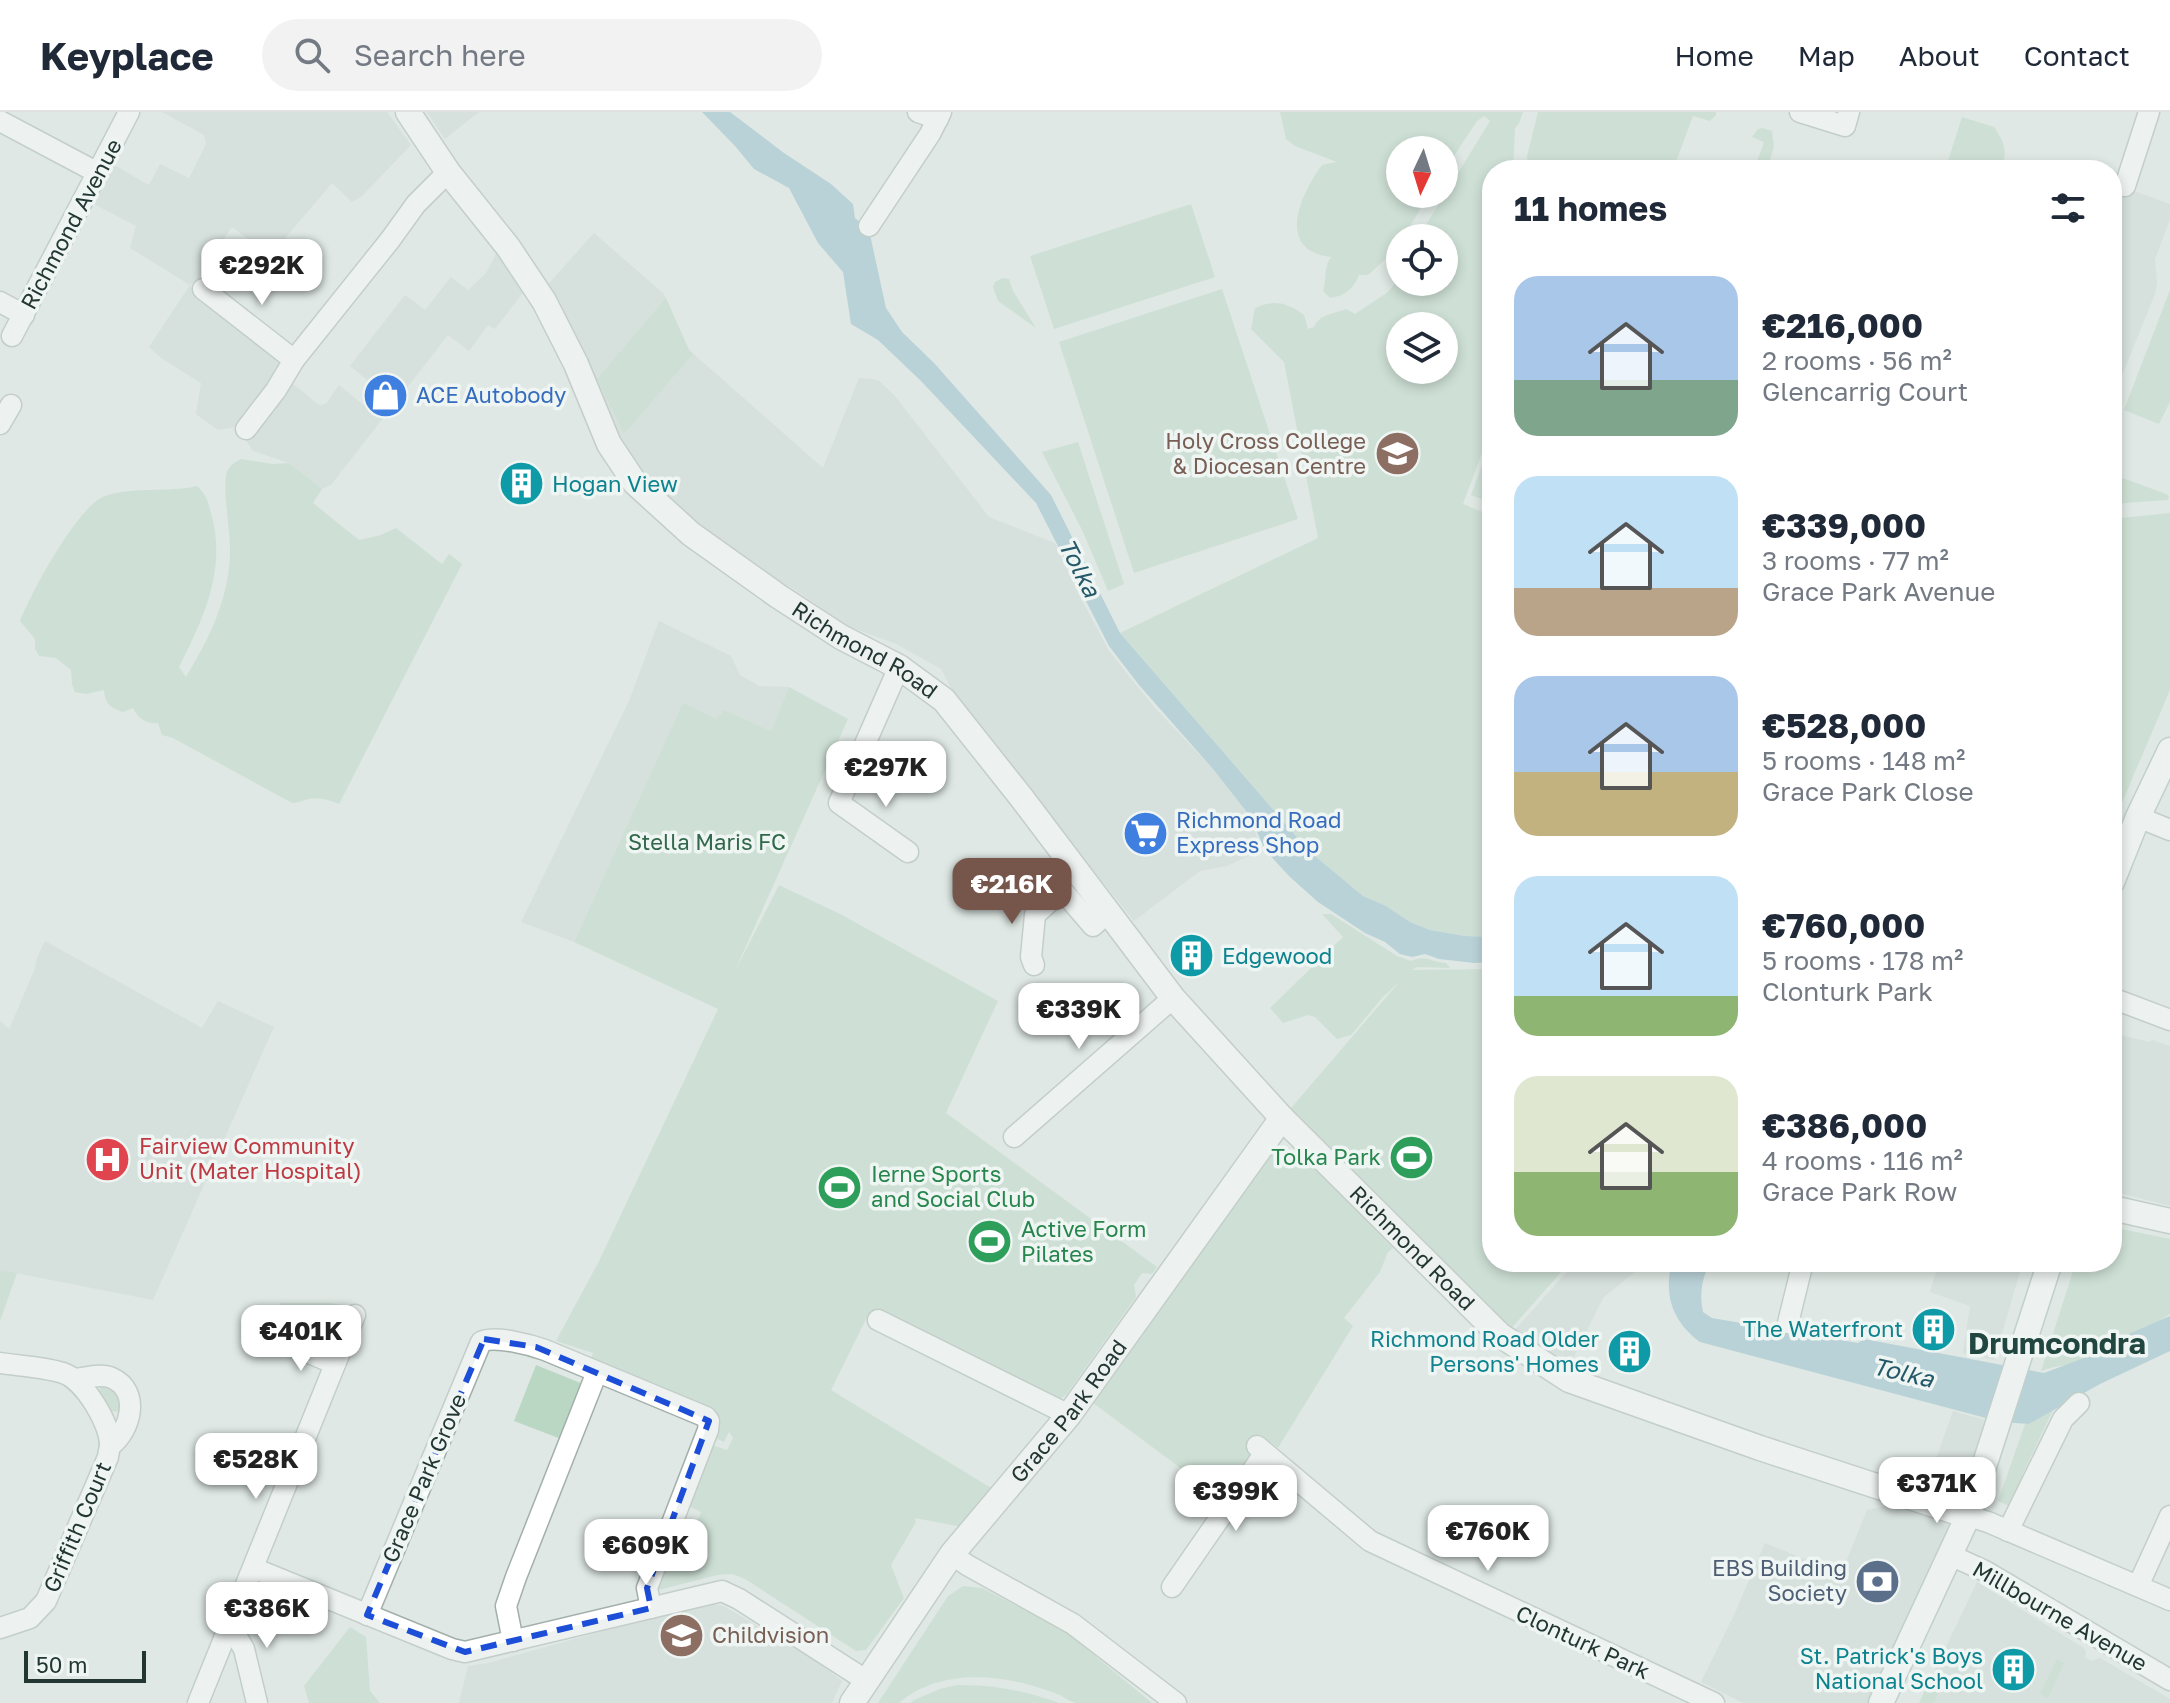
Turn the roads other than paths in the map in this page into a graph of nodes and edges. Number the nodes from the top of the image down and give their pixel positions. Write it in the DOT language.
graph roads {
  1 [pos="129,112"];
  2 [pos="408,112"];
  3 [pos="918,112"];
  4 [pos="1800,112"];
  5 [pos="1849,112"];
  6 [pos="2149,112"];
  7 [pos="940,116"];
  8 [pos="0,121"];
  9 [pos="448,172"];
  10 [pos="98,173"];
  11 [pos="2125,186"];
  12 [pos="869,226"];
  13 [pos="203,289"];
  14 [pos="0,302"];
  15 [pos="24,315"];
  16 [pos="12,336"];
  17 [pos="294,360"];
  18 [pos="11,405"];
  19 [pos="0,424"];
  20 [pos="246,429"];
  21 [pos="899,667"];
  22 [pos="2170,750"];
  23 [pos="2138,817"];
  24 [pos="2170,830"];
  25 [pos="908,852"];
  26 [pos="2122,857"];
  27 [pos="1107,913"];
  28 [pos="1034,965"];
  29 [pos="1173,998"];
  30 [pos="2122,1002"];
  31 [pos="2170,1020"];
  32 [pos="1282,1118"];
  33 [pos="1014,1137"];
  34 [pos="2122,1210"];
  35 [pos="2170,1221"];
  36 [pos="1801,1272"];
  37 [pos="2047,1272"];
  38 [pos="355,1315"];
  39 [pos="878,1320"];
  40 [pos="1788,1323"];
  41 [pos="284,1342"];
  42 [pos="0,1363"];
  43 [pos="335,1364"];
  44 [pos="597,1372"];
  45 [pos="75,1379"];
  46 [pos="2079,1403"];
  47 [pos="1069,1415"];
  48 [pos="110,1446"];
  49 [pos="1968,1516"];
  50 [pos="2170,1516"];
  51 [pos="2008,1531"];
  52 [pos="952,1554"];
  53 [pos="1950,1555"];
  54 [pos="253,1568"];
  55 [pos="2138,1586"];
  56 [pos="1172,1587"];
  57 [pos="2170,1600"];
  58 [pos="651,1608"];
  59 [pos="367,1615"];
  60 [pos="0,1628"];
  61 [pos="227,1635"];
  62 [pos="513,1641"];
  63 [pos="2170,1680"];
  64 [pos="867,1681"];
  65 [pos="198,1703"];
  66 [pos="257,1703"];
  67 [pos="852,1703"];
  68 [pos="1176,1703"];
  69 [pos="1714,1703"];
  70 [pos="1881,1703"];
  1 -- 10 [label="street, Richmond Avenue"];
  2 -- 9 [label="street, Richmond Road"];
  3 -- 7 [label="street"];
  4 -- 5 [label="street"];
  6 -- 11 [label="street"];
  7 -- 12 [label="street"];
  8 -- 10 [label="street"];
  9 -- 17 [label="street"];
  9 -- 21 [label="street, Richmond Road"];
  10 -- 15 [label="street, Richmond Avenue"];
  13 -- 17 [label="street"];
  14 -- 15 [label="street"];
  15 -- 16 [label="street, Richmond Avenue"];
  17 -- 20 [label="street"];
  18 -- 19 [label="street"];
  21 -- 25 [label="street"];
  21 -- 27 [label="street, Richmond Road"];
  22 -- 23 [label="street"];
  23 -- 24 [label="street"];
  23 -- 26 [label="street"];
  27 -- 28 [label="street"];
  27 -- 29 [label="street, Richmond Road"];
  29 -- 32 [label="street, Richmond Road"];
  29 -- 33 [label="street"];
  30 -- 31 [label="street"];
  32 -- 47 [label="street, Grace Park Road"];
  32 -- 49 [label="street, Richmond Road"];
  34 -- 35 [label="street"];
  36 -- 40 [label="street"];
  37 -- 49 [label="street"];
  38 -- 43 [label="street"];
  39 -- 47 [label="street"];
  41 -- 43 [label="street"];
  42 -- 45 [label="street, Griffith Court"];
  43 -- 54 [label="street"];
  44 -- 58 [label="street"];
  44 -- 59 [label="street, Grace Park Grove"];
  44 -- 62 [label="street"];
  45 -- 48 [label="street, Griffith Court"];
  45 -- 48 [label="street, Griffith Court"];
  46 -- 51 [label="street"];
  47 -- 52 [label="street, Grace Park Road"];
  48 -- 60 [label="street, Griffith Court"];
  49 -- 51 [label="street"];
  49 -- 53 [label="street"];
  50 -- 55 [label="street"];
  51 -- 55 [label="street"];
  52 -- 64 [label="street, Grace Park Road"];
  52 -- 68 [label="street"];
  53 -- 63 [label="street, Millbourne Avenue"];
  53 -- 70 [label="street"];
  54 -- 59 [label="street"];
  54 -- 61 [label="street"];
  55 -- 57 [label="street"];
  56 -- 69 [label="street, Clonturk Park"];
  58 -- 62 [label="street"];
  58 -- 64 [label="street"];
  59 -- 62 [label="street"];
  61 -- 65 [label="street"];
  61 -- 66 [label="street"];
  64 -- 67 [label="street, Grace Park Road"];
}
